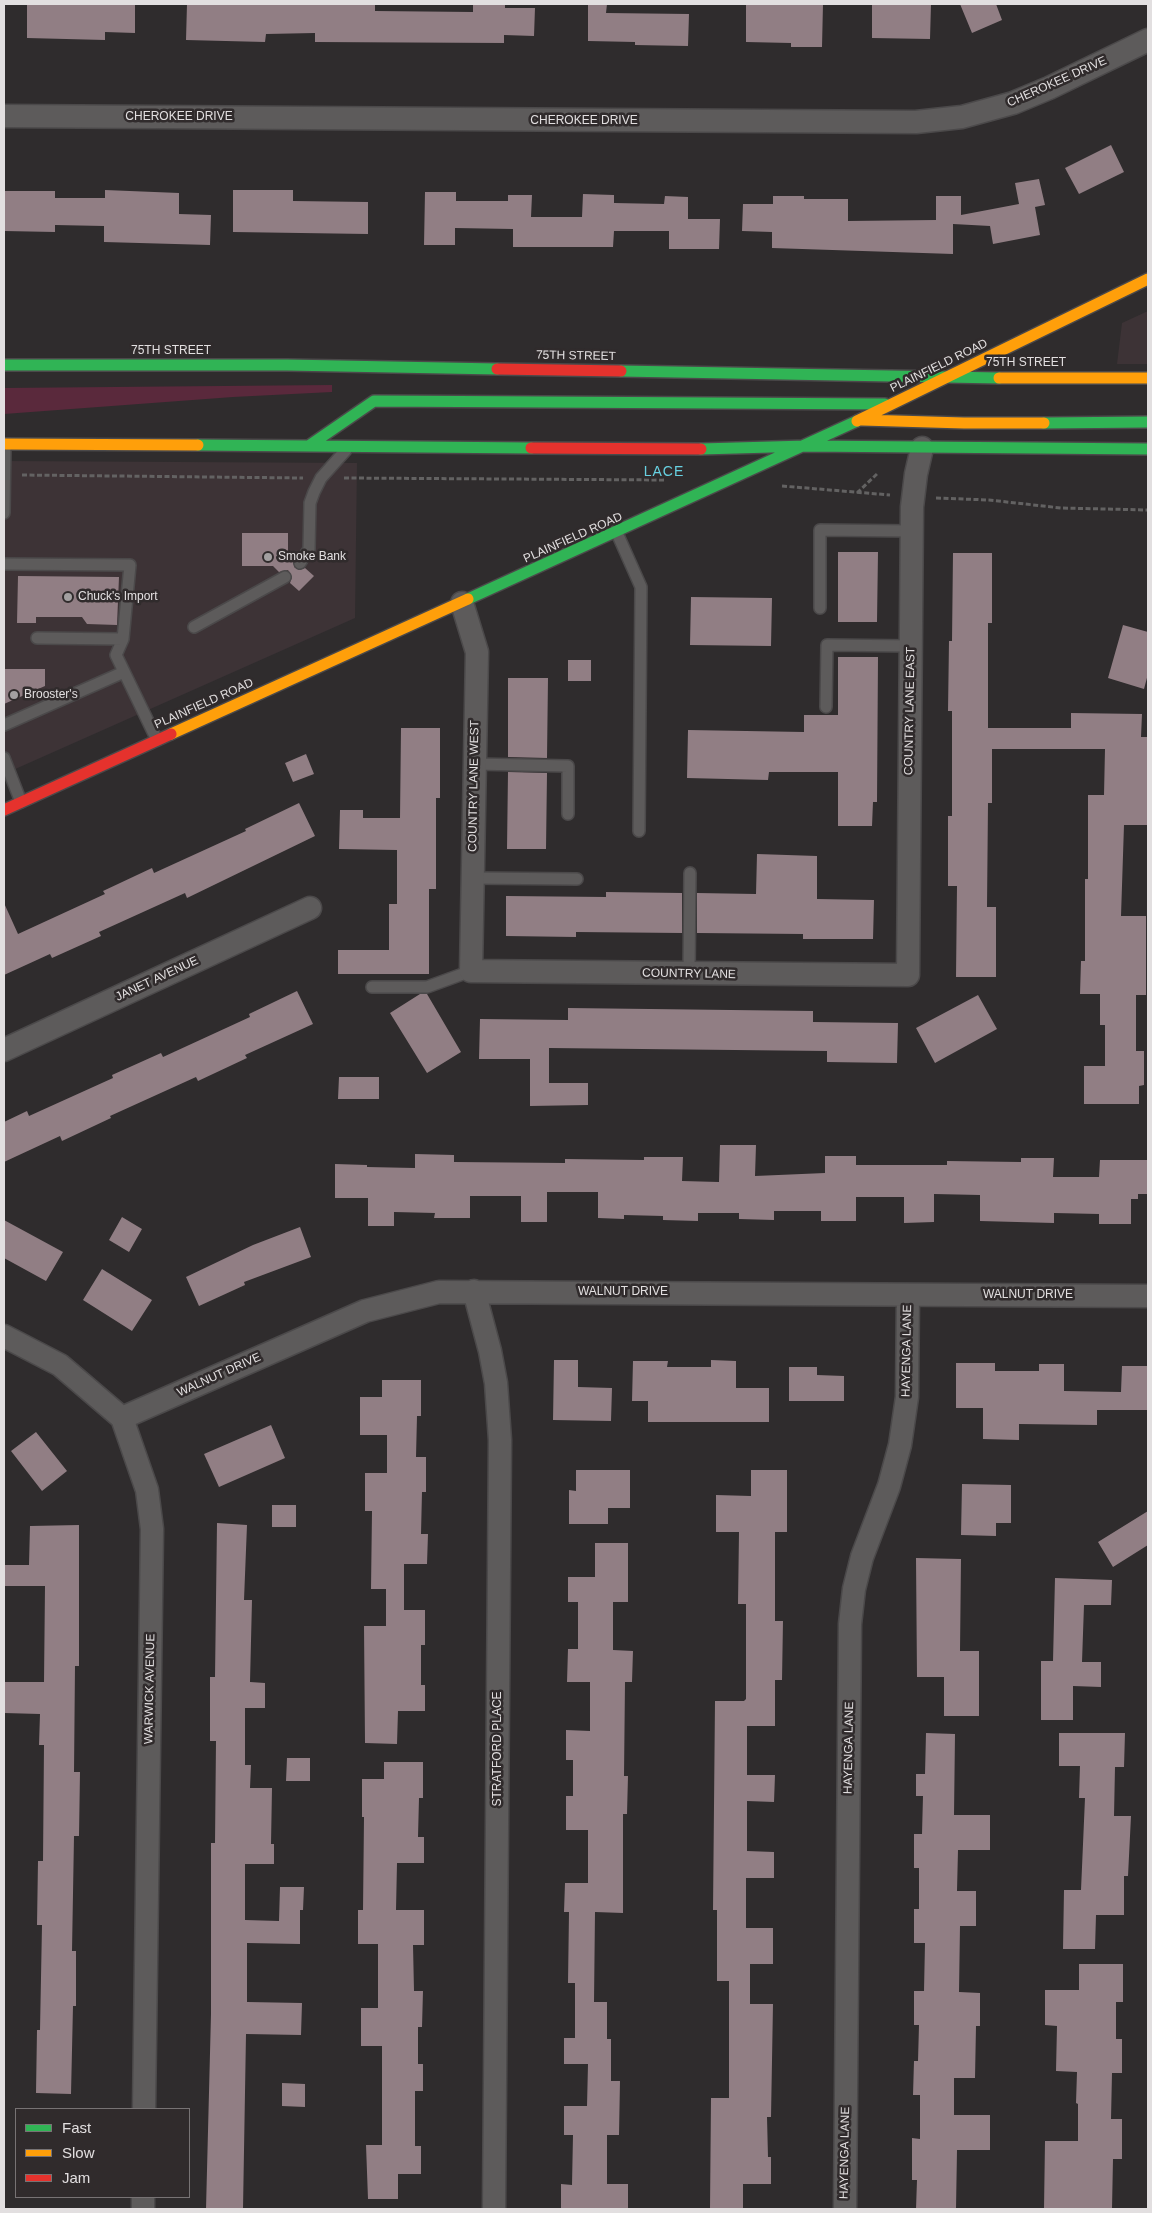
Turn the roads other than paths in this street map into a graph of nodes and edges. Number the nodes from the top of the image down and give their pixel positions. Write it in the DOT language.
graph roads {
  1 [pos="1148,40"];
  2 [pos="4,116"];
  3 [pos="1148,279"];
  4 [pos="4,365"];
  5 [pos="952,376"];
  6 [pos="1148,378"];
  7 [pos="891,404"];
  8 [pos="860,420"];
  9 [pos="1148,422"];
  10 [pos="4,444"];
  11 [pos="310,445"];
  12 [pos="350,445"];
  13 [pos="806,446"];
  14 [pos="922,448"];
  15 [pos="1148,449"];
  16 [pos="4,513"];
  17 [pos="912,531"];
  18 [pos="617,533"];
  19 [pos="300,563"];
  20 [pos="4,564"];
  21 [pos="284,577"];
  22 [pos="462,603"];
  23 [pos="820,608"];
  24 [pos="194,627"];
  25 [pos="37,638"];
  26 [pos="123,639"];
  27 [pos="911,646"];
  28 [pos="124,672"];
  29 [pos="826,706"];
  30 [pos="4,725"];
  31 [pos="157,740"];
  32 [pos="4,758"];
  33 [pos="475,764"];
  34 [pos="22,802"];
  35 [pos="4,810"];
  36 [pos="568,814"];
  37 [pos="639,832"];
  38 [pos="690,873"];
  39 [pos="473,878"];
  40 [pos="577,879"];
  41 [pos="310,908"];
  42 [pos="471,972"];
  43 [pos="689,974"];
  44 [pos="908,976"];
  45 [pos="372,986"];
  46 [pos="4,1050"];
  47 [pos="474,1291"];
  48 [pos="908,1295"];
  49 [pos="1148,1296"];
  50 [pos="4,1336"];
  51 [pos="122,1418"];
  52 [pos="144,2108"];
  53 [pos="494,2209"];
  54 [pos="844,2209"];
  1 -- 2 [label="street, CHEROKEE DRIVE"];
  3 -- 5 [label="main road, PLAINFIELD ROAD"];
  4 -- 5 [label="main road, 75TH STREET"];
  5 -- 6 [label="main road, 75TH STREET"];
  5 -- 7 [label="main road, PLAINFIELD ROAD"];
  7 -- 8 [label="main road, PLAINFIELD ROAD"];
  7 -- 11 [label="main road"];
  8 -- 9 [label="main road"];
  8 -- 13 [label="main road, PLAINFIELD ROAD"];
  10 -- 11 [label="main road"];
  10 -- 16 [label="lane"];
  11 -- 12 [label="main road"];
  12 -- 13 [label="main road"];
  12 -- 19 [label="lane"];
  13 -- 14 [label="main road"];
  13 -- 18 [label="main road, PLAINFIELD ROAD"];
  14 -- 15 [label="main road"];
  14 -- 17 [label="street, COUNTRY LANE EAST"];
  17 -- 23 [label="lane"];
  17 -- 27 [label="street, COUNTRY LANE EAST"];
  18 -- 22 [label="main road, PLAINFIELD ROAD"];
  18 -- 37 [label="lane"];
  20 -- 26 [label="lane"];
  21 -- 24 [label="lane"];
  22 -- 31 [label="main road, PLAINFIELD ROAD"];
  22 -- 33 [label="street, COUNTRY LANE WEST"];
  25 -- 26 [label="lane"];
  26 -- 28 [label="lane"];
  27 -- 29 [label="lane"];
  27 -- 44 [label="street, COUNTRY LANE EAST"];
  28 -- 30 [label="lane"];
  28 -- 31 [label="lane"];
  31 -- 34 [label="main road, PLAINFIELD ROAD"];
  32 -- 34 [label="lane"];
  33 -- 36 [label="lane"];
  33 -- 39 [label="street, COUNTRY LANE WEST"];
  34 -- 35 [label="main road, PLAINFIELD ROAD"];
  38 -- 43 [label="lane"];
  39 -- 40 [label="lane"];
  39 -- 42 [label="street, COUNTRY LANE WEST"];
  41 -- 46 [label="street, JANET AVENUE"];
  42 -- 43 [label="street, COUNTRY LANE"];
  42 -- 45 [label="lane"];
  43 -- 44 [label="street, COUNTRY LANE"];
  47 -- 48 [label="street, WALNUT DRIVE"];
  47 -- 51 [label="street, WALNUT DRIVE"];
  47 -- 53 [label="street, STRATFORD PLACE"];
  48 -- 49 [label="street, WALNUT DRIVE"];
  48 -- 54 [label="street, HAYENGA LANE"];
  50 -- 51 [label="street"];
  51 -- 52 [label="street, WARWICK AVENUE"];
}
